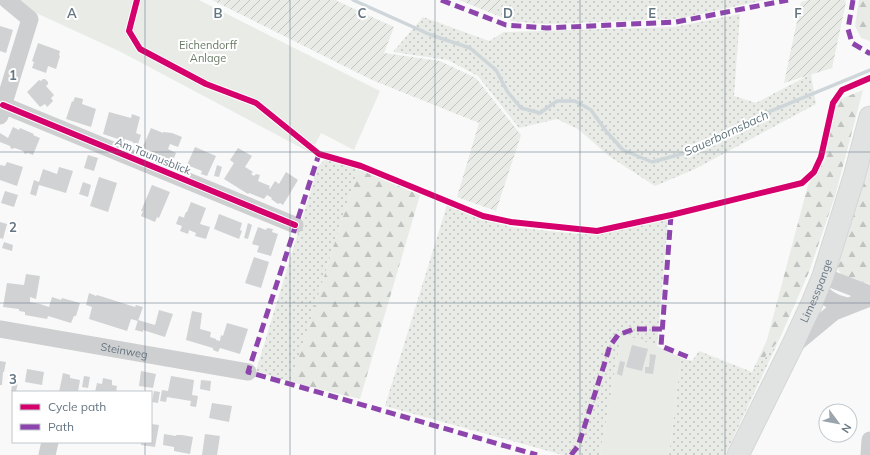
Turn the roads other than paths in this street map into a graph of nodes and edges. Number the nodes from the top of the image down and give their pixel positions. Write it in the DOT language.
graph roads {
  1 [pos="7,0"];
  2 [pos="2,111"];
  3 [pos="870,117"];
  4 [pos="295,225"];
  5 [pos="820,282"];
  6 [pos="870,294"];
  7 [pos="870,298"];
  8 [pos="847,306"];
  9 [pos="0,329"];
  10 [pos="792,346"];
  11 [pos="248,372"];
  12 [pos="870,440"];
  13 [pos="50,443"];
  14 [pos="47,455"];
  15 [pos="738,455"];
  16 [pos="869,455"];
  1 -- 2 [label="street"];
  2 -- 4 [label="street, Am Taunusblick"];
  3 -- 5 [label="main road, Limesspange"];
  5 -- 6 [label="street"];
  5 -- 8 [label="street"];
  5 -- 10 [label="main road, Limesspange"];
  7 -- 8 [label="street"];
  8 -- 10 [label="street"];
  9 -- 11 [label="street, Steinweg"];
  10 -- 15 [label="main road, Limesspange"];
  12 -- 16 [label="street"];
  13 -- 14 [label="street"];
}
